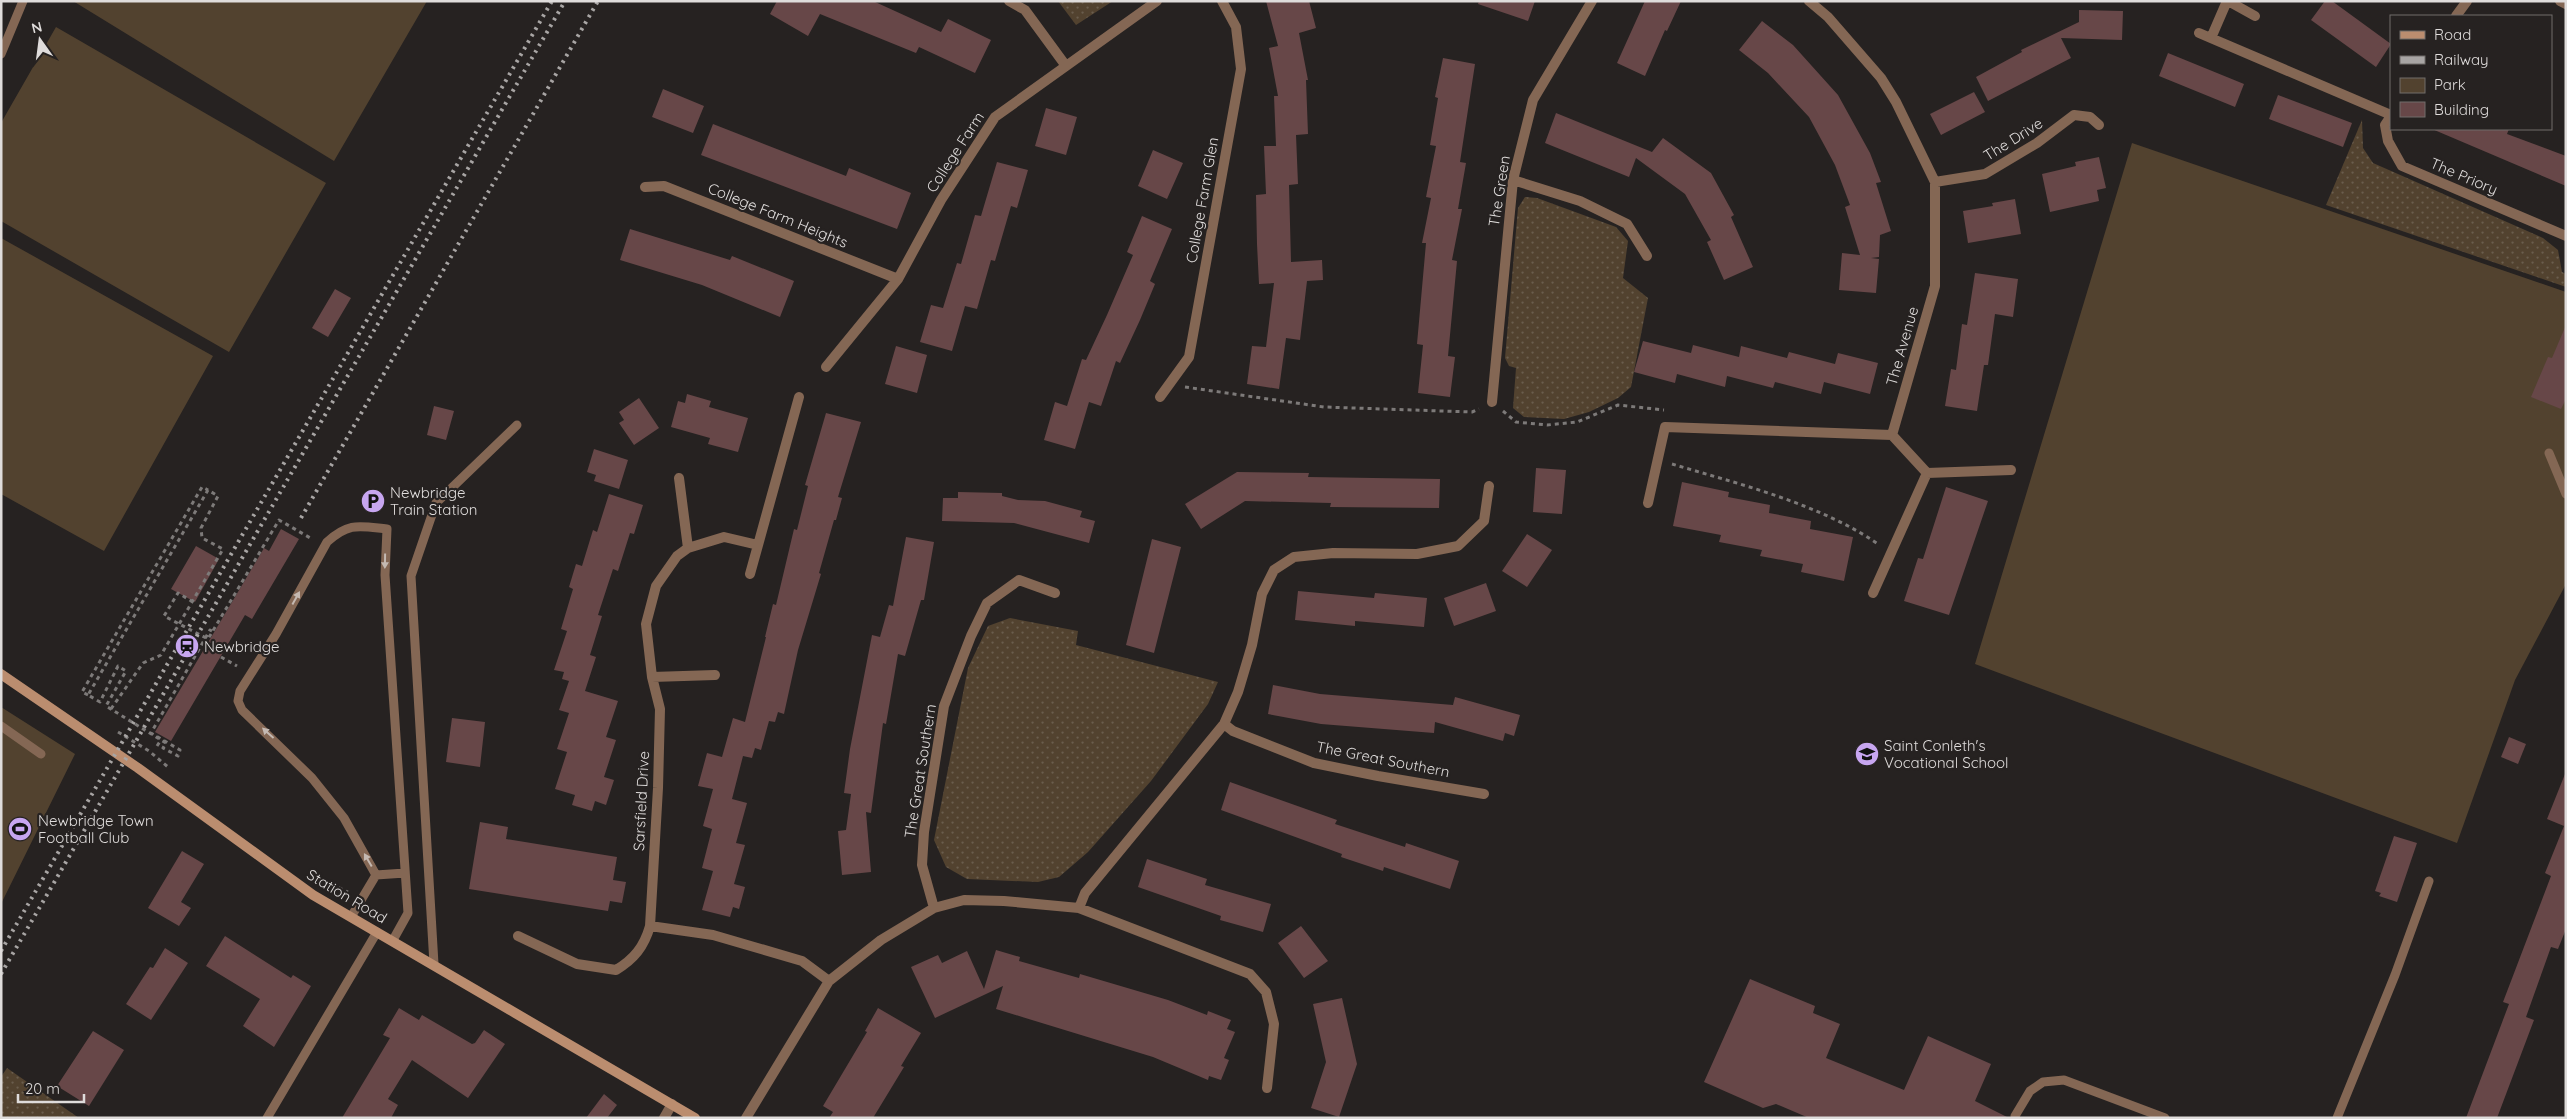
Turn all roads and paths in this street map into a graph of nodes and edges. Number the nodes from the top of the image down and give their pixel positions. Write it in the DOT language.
graph roads {
  1 [pos="23,1"];
  2 [pos="1009,1"];
  3 [pos="1157,1"];
  4 [pos="1222,1"];
  5 [pos="1592,1"];
  6 [pos="1809,1"];
  7 [pos="2228,1"];
  8 [pos="2467,1"];
  9 [pos="2560,1"];
  10 [pos="2566,4"];
  11 [pos="2457,15"];
  12 [pos="2255,16"];
  13 [pos="2199,32"];
  14 [pos="2212,38"];
  15 [pos="1,54"];
  16 [pos="1066,66"];
  17 [pos="2390,116"];
  18 [pos="2390,118"];
  19 [pos="2099,125"];
  20 [pos="1513,180"];
  21 [pos="1935,182"];
  22 [pos="644,187"];
  23 [pos="2566,236"];
  24 [pos="1647,256"];
  25 [pos="898,279"];
  26 [pos="826,367"];
  27 [pos="1169,385"];
  28 [pos="799,397"];
  29 [pos="1160,397"];
  30 [pos="1492,402"];
  31 [pos="1667,410"];
  32 [pos="517,425"];
  33 [pos="1892,435"];
  34 [pos="2549,453"];
  35 [pos="1657,460"];
  36 [pos="2011,470"];
  37 [pos="1927,473"];
  38 [pos="679,478"];
  39 [pos="1489,486"];
  40 [pos="208,490"];
  41 [pos="2566,494"];
  42 [pos="1648,503"];
  43 [pos="327,542"];
  44 [pos="758,544"];
  45 [pos="688,548"];
  46 [pos="1892,553"];
  47 [pos="750,574"];
  48 [pos="1055,592"];
  49 [pos="1874,593"];
  50 [pos="193,602"];
  51 [pos="212,631"];
  52 [pos="1,674"];
  53 [pos="714,675"];
  54 [pos="652,677"];
  55 [pos="88,695"];
  56 [pos="111,709"];
  57 [pos="1224,724"];
  58 [pos="1,726"];
  59 [pos="116,731"];
  60 [pos="161,740"];
  61 [pos="157,746"];
  62 [pos="149,750"];
  63 [pos="41,754"];
  64 [pos="1484,794"];
  65 [pos="405,873"];
  66 [pos="376,875"];
  67 [pos="2429,881"];
  68 [pos="934,908"];
  69 [pos="1079,908"];
  70 [pos="351,917"];
  71 [pos="650,926"];
  72 [pos="377,932"];
  73 [pos="518,936"];
  74 [pos="392,940"];
  75 [pos="434,964"];
  76 [pos="829,982"];
  77 [pos="1267,1088"];
  78 [pos="672,1104"];
  79 [pos="2015,1116"];
  80 [pos="267,1118"];
  81 [pos="664,1118"];
  82 [pos="695,1118"];
  83 [pos="746,1118"];
  84 [pos="2165,1118"];
  85 [pos="2337,1118"];
  1 -- 15 [label="lane"];
  2 -- 16 [label="street"];
  3 -- 16 [label="street, College Farm"];
  4 -- 27 [label="street, College Farm Glen"];
  5 -- 20 [label="street, The Green"];
  6 -- 21 [label="street, The Avenue"];
  7 -- 12 [label="street"];
  7 -- 14 [label="street"];
  8 -- 11 [label="street"];
  9 -- 10 [label="street"];
  13 -- 14 [label="street"];
  14 -- 17 [label="street"];
  16 -- 25 [label="street, College Farm"];
  18 -- 23 [label="street, The Priory"];
  19 -- 21 [label="street, The Drive"];
  20 -- 24 [label="street"];
  20 -- 30 [label="street, The Green"];
  21 -- 33 [label="street, The Avenue"];
  22 -- 25 [label="street, College Farm Heights"];
  25 -- 26 [label="street, College Farm"];
  27 -- 29 [label="street, College Farm Glen"];
  27 -- 30 [label="path"];
  28 -- 44 [label="street"];
  30 -- 31 [label="path"];
  32 -- 75 [label="lane"];
  33 -- 35 [label="street"];
  33 -- 37 [label="street"];
  34 -- 41 [label="lane"];
  35 -- 42 [label="street"];
  35 -- 46 [label="path"];
  36 -- 37 [label="street"];
  37 -- 46 [label="street"];
  38 -- 45 [label="street"];
  39 -- 57 [label="street"];
  40 -- 50 [label="path"];
  40 -- 55 [label="path"];
  40 -- 55 [label="path"];
  43 -- 51 [label="path"];
  43 -- 65 [label="lane, one-way"];
  66 -- 43 [label="lane, one-way"];
  44 -- 45 [label="street, Sarsfield Drive"];
  44 -- 47 [label="street"];
  45 -- 54 [label="street, Sarsfield Drive"];
  46 -- 49 [label="street"];
  48 -- 68 [label="street, The Great Southern"];
  50 -- 51 [label="path"];
  50 -- 56 [label="path"];
  51 -- 60 [label="path"];
  52 -- 70 [label="main road, Station Road"];
  53 -- 54 [label="street"];
  54 -- 71 [label="street, Sarsfield Drive"];
  55 -- 56 [label="path"];
  56 -- 60 [label="path"];
  57 -- 64 [label="street, The Great Southern"];
  57 -- 69 [label="street"];
  58 -- 63 [label="lane"];
  59 -- 62 [label="path"];
  60 -- 61 [label="path"];
  65 -- 66 [label="lane"];
  65 -- 74 [label="lane"];
  66 -- 70 [label="lane"];
  67 -- 85 [label="lane"];
  68 -- 69 [label="street"];
  68 -- 76 [label="street"];
  69 -- 77 [label="street"];
  70 -- 72 [label="main road, Station Road"];
  71 -- 73 [label="street, Sarsfield Drive"];
  71 -- 76 [label="street"];
  72 -- 74 [label="main road, Station Road"];
  72 -- 80 [label="lane"];
  74 -- 75 [label="main road, Station Road"];
  75 -- 78 [label="main road, Station Road"];
  76 -- 83 [label="street"];
  78 -- 81 [label="street"];
  78 -- 82 [label="main road, Station Road"];
  79 -- 84 [label="lane"];
}
